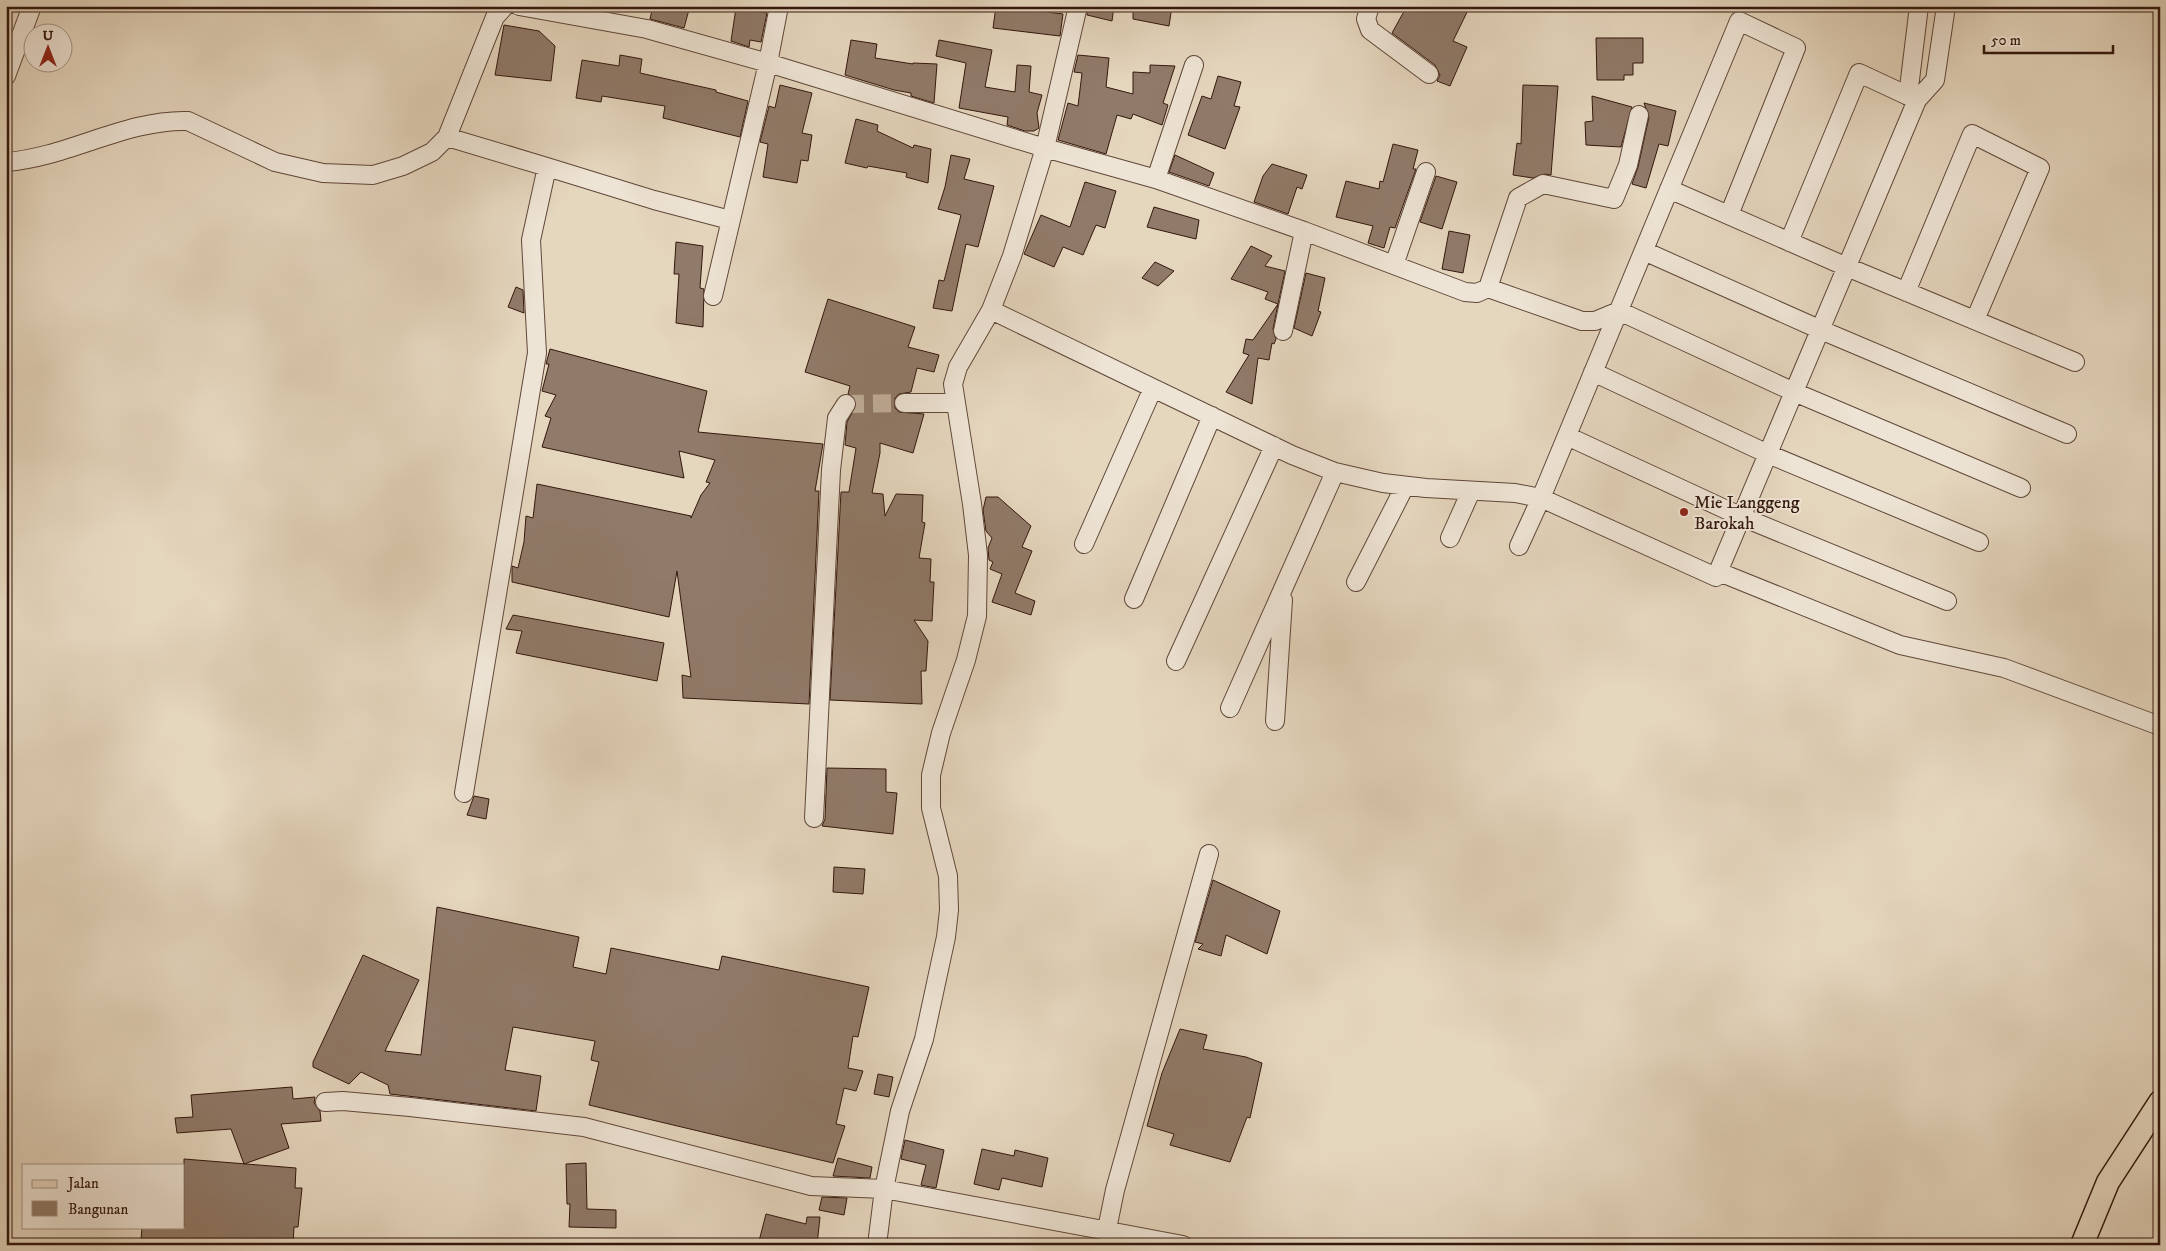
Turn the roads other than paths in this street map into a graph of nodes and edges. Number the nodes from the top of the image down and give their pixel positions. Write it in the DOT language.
graph roads {
  1 [pos="32,6"];
  2 [pos="505,6"];
  3 [pos="519,6"];
  4 [pos="779,6"];
  5 [pos="1078,6"];
  6 [pos="1370,6"];
  7 [pos="1919,6"];
  8 [pos="1946,6"];
  9 [pos="768,63"];
  10 [pos="1194,65"];
  11 [pos="1429,74"];
  12 [pos="6,76"];
  13 [pos="1913,98"];
  14 [pos="1639,115"];
  15 [pos="447,136"];
  16 [pos="1045,148"];
  17 [pos="6,162"];
  18 [pos="547,167"];
  19 [pos="1426,172"];
  20 [pos="1156,179"];
  21 [pos="1669,188"];
  22 [pos="1729,215"];
  23 [pos="730,220"];
  24 [pos="1304,231"];
  25 [pos="1789,242"];
  26 [pos="1644,250"];
  27 [pos="1394,265"];
  28 [pos="1847,267"];
  29 [pos="1488,288"];
  30 [pos="1906,292"];
  31 [pos="713,296"];
  32 [pos="991,310"];
  33 [pos="1620,311"];
  34 [pos="1975,320"];
  35 [pos="1821,330"];
  36 [pos="1283,331"];
  37 [pos="2075,362"];
  38 [pos="1593,372"];
  39 [pos="1154,388"];
  40 [pos="1794,392"];
  41 [pos="904,403"];
  42 [pos="956,403"];
  43 [pos="846,404"];
  44 [pos="1212,416"];
  45 [pos="2067,434"];
  46 [pos="1567,436"];
  47 [pos="1274,446"];
  48 [pos="1768,454"];
  49 [pos="1335,472"];
  50 [pos="1405,486"];
  51 [pos="2021,488"];
  52 [pos="1471,491"];
  53 [pos="1541,498"];
  54 [pos="1742,516"];
  55 [pos="1450,538"];
  56 [pos="1979,542"];
  57 [pos="1084,544"];
  58 [pos="1519,546"];
  59 [pos="1719,572"];
  60 [pos="1356,582"];
  61 [pos="1284,587"];
  62 [pos="1134,599"];
  63 [pos="1946,601"];
  64 [pos="1176,661"];
  65 [pos="1230,708"];
  66 [pos="1274,721"];
  67 [pos="2160,726"];
  68 [pos="464,792"];
  69 [pos="814,818"];
  70 [pos="1209,854"];
  71 [pos="325,1102"];
  72 [pos="2160,1102"];
  73 [pos="884,1189"];
  74 [pos="1108,1229"];
  75 [pos="877,1245"];
  76 [pos="1183,1245"];
  77 [pos="2082,1245"];
  1 -- 12 [label="street"];
  2 -- 15 [label="street"];
  3 -- 9 [label="street"];
  4 -- 9 [label="street"];
  5 -- 16 [label="street"];
  6 -- 11 [label="street"];
  7 -- 13 [label="street"];
  8 -- 13 [label="street"];
  9 -- 16 [label="street"];
  9 -- 23 [label="street"];
  10 -- 20 [label="street"];
  13 -- 25 [label="street"];
  13 -- 28 [label="street"];
  14 -- 29 [label="street"];
  15 -- 17 [label="street"];
  15 -- 18 [label="street"];
  16 -- 20 [label="street"];
  16 -- 32 [label="street"];
  18 -- 23 [label="street"];
  18 -- 68 [label="street"];
  19 -- 27 [label="street"];
  20 -- 24 [label="street"];
  21 -- 22 [label="street"];
  21 -- 22 [label="street"];
  21 -- 26 [label="street"];
  22 -- 25 [label="street"];
  23 -- 31 [label="street"];
  24 -- 27 [label="street"];
  24 -- 36 [label="street"];
  25 -- 28 [label="street"];
  26 -- 33 [label="street"];
  26 -- 35 [label="street"];
  27 -- 29 [label="street"];
  28 -- 30 [label="street"];
  28 -- 35 [label="street"];
  29 -- 33 [label="street"];
  30 -- 34 [label="street"];
  30 -- 34 [label="street"];
  32 -- 39 [label="street"];
  32 -- 42 [label="street"];
  33 -- 38 [label="street"];
  33 -- 40 [label="street"];
  34 -- 37 [label="street"];
  35 -- 40 [label="street"];
  35 -- 45 [label="street"];
  38 -- 46 [label="street"];
  38 -- 48 [label="street"];
  39 -- 44 [label="street"];
  39 -- 57 [label="street"];
  40 -- 48 [label="street"];
  40 -- 51 [label="street"];
  41 -- 42 [label="street"];
  42 -- 73 [label="street"];
  43 -- 69 [label="street"];
  44 -- 47 [label="street"];
  44 -- 62 [label="street"];
  46 -- 53 [label="street"];
  46 -- 54 [label="street"];
  47 -- 49 [label="street"];
  47 -- 64 [label="street"];
  48 -- 54 [label="street"];
  48 -- 56 [label="street"];
  49 -- 50 [label="street"];
  49 -- 61 [label="street"];
  50 -- 52 [label="street"];
  50 -- 60 [label="street"];
  52 -- 53 [label="street"];
  52 -- 55 [label="street"];
  53 -- 58 [label="street"];
  53 -- 59 [label="street"];
  54 -- 59 [label="street"];
  54 -- 63 [label="street"];
  59 -- 67 [label="street"];
  61 -- 65 [label="street"];
  61 -- 66 [label="street"];
  70 -- 74 [label="street"];
  71 -- 73 [label="street"];
  72 -- 77 [label="main road"];
  73 -- 74 [label="street"];
  73 -- 75 [label="street"];
  74 -- 76 [label="street"];
}
